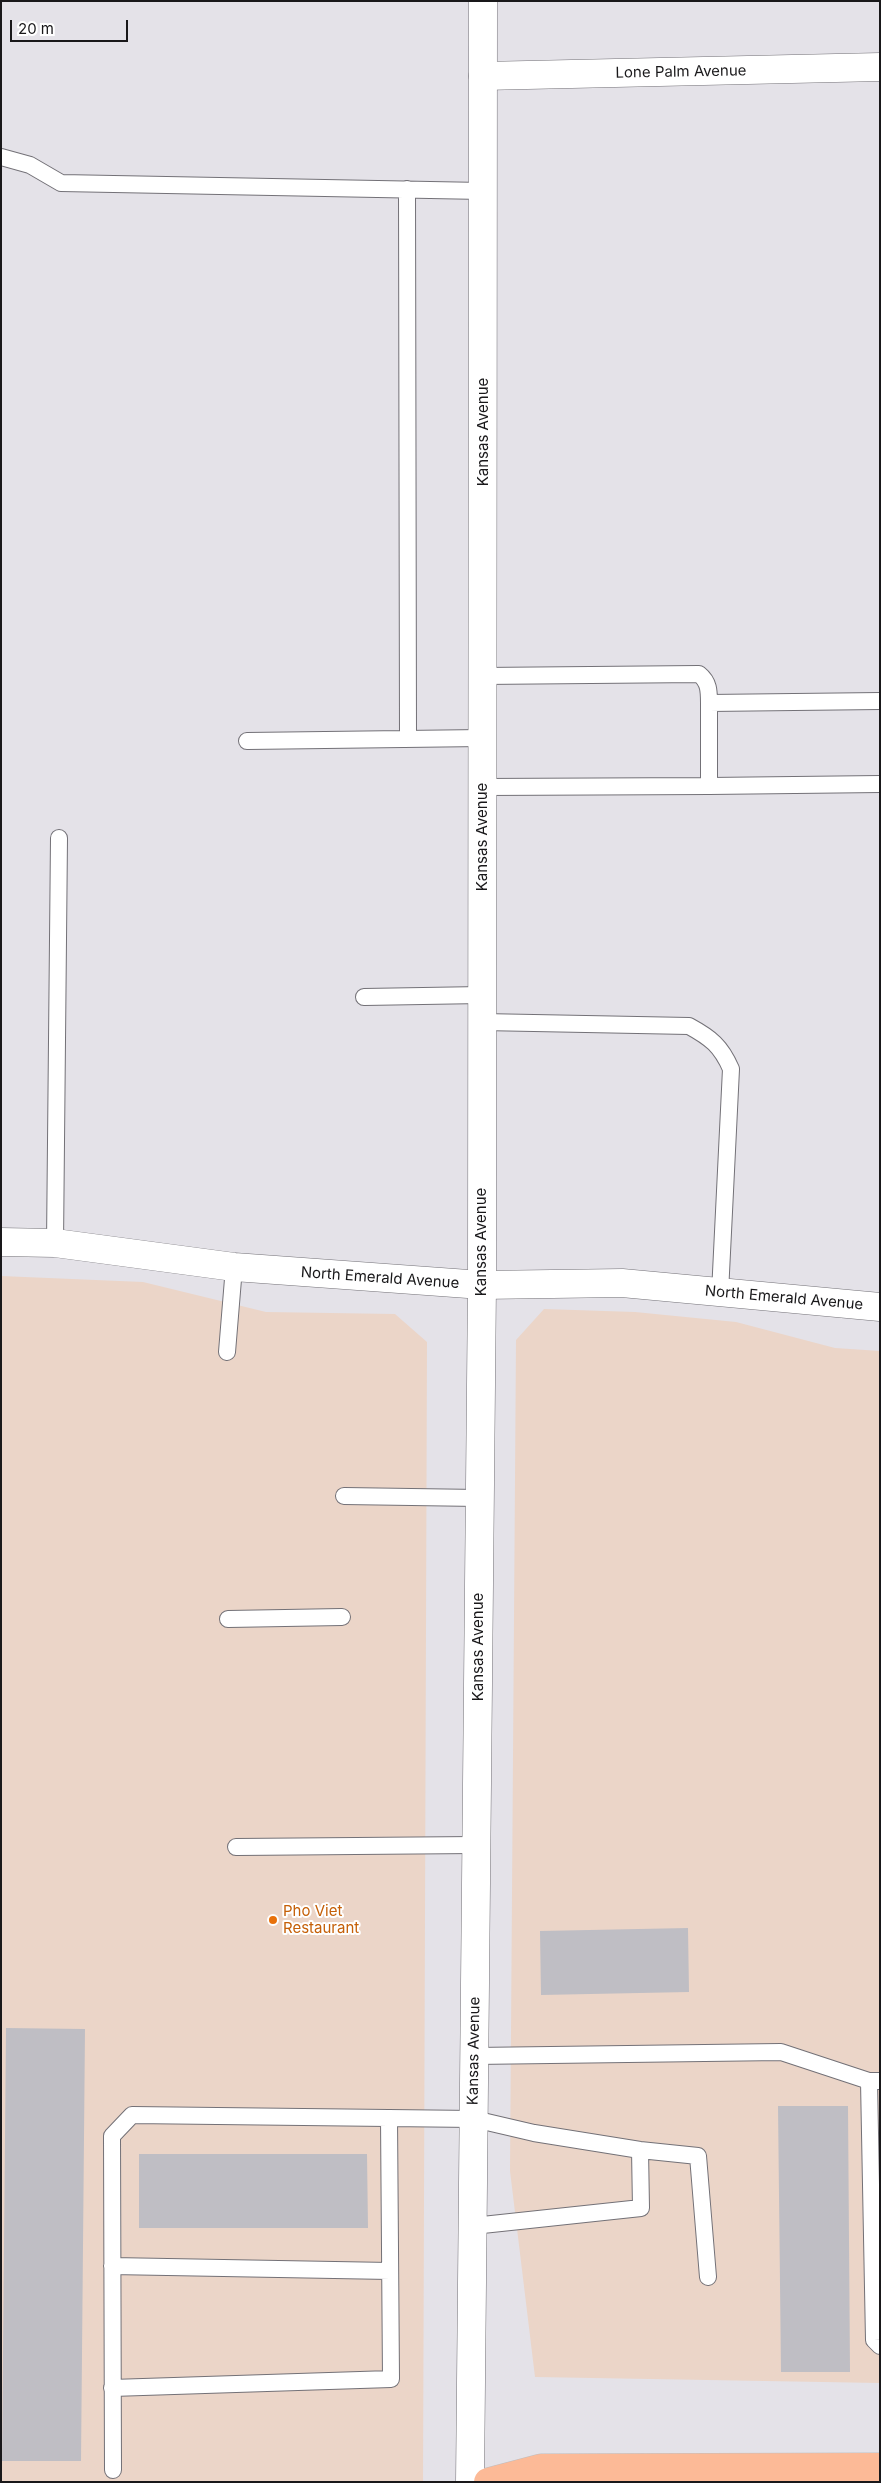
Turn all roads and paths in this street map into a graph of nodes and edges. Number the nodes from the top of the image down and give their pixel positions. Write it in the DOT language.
graph roads {
  1 [pos="483,1"];
  2 [pos="880,67"];
  3 [pos="483,76"];
  4 [pos="1,157"];
  5 [pos="407,189"];
  6 [pos="483,191"];
  7 [pos="482,676"];
  8 [pos="880,701"];
  9 [pos="709,703"];
  10 [pos="482,738"];
  11 [pos="408,739"];
  12 [pos="247,741"];
  13 [pos="880,784"];
  14 [pos="709,786"];
  15 [pos="482,787"];
  16 [pos="59,838"];
  17 [pos="364,997"];
  18 [pos="482,1009"];
  19 [pos="1,1242"];
  20 [pos="55,1243"];
  21 [pos="234,1267"];
  22 [pos="482,1285"];
  23 [pos="720,1293"];
  24 [pos="880,1307"];
  25 [pos="227,1352"];
  26 [pos="344,1496"];
  27 [pos="479,1498"];
  28 [pos="342,1617"];
  29 [pos="228,1619"];
  30 [pos="476,1845"];
  31 [pos="236,1847"];
  32 [pos="474,2056"];
  33 [pos="875,2081"];
  34 [pos="389,2118"];
  35 [pos="474,2119"];
  36 [pos="640,2150"];
  37 [pos="473,2226"];
  38 [pos="112,2266"];
  39 [pos="390,2272"];
  40 [pos="708,2277"];
  41 [pos="880,2346"];
  42 [pos="112,2388"];
  43 [pos="880,2467"];
  44 [pos="113,2470"];
  45 [pos="470,2482"];
  46 [pos="488,2482"];
  1 -- 3 [label="main road, Kansas Avenue"];
  2 -- 3 [label="main road, Lone Palm Avenue"];
  3 -- 6 [label="main road, Kansas Avenue"];
  4 -- 5 [label="lane"];
  5 -- 6 [label="lane"];
  5 -- 11 [label="lane"];
  6 -- 7 [label="main road, Kansas Avenue"];
  7 -- 9 [label="lane"];
  7 -- 10 [label="main road, Kansas Avenue"];
  8 -- 9 [label="lane"];
  9 -- 14 [label="lane"];
  10 -- 11 [label="lane"];
  10 -- 15 [label="main road, Kansas Avenue"];
  11 -- 12 [label="lane"];
  13 -- 14 [label="lane"];
  14 -- 15 [label="lane"];
  15 -- 18 [label="main road, Kansas Avenue"];
  16 -- 20 [label="lane"];
  17 -- 18 [label="lane"];
  18 -- 22 [label="main road, Kansas Avenue"];
  18 -- 23 [label="lane"];
  19 -- 20 [label="main road, North Emerald Avenue"];
  20 -- 21 [label="main road, North Emerald Avenue"];
  21 -- 22 [label="main road, North Emerald Avenue"];
  21 -- 25 [label="lane"];
  22 -- 23 [label="main road, North Emerald Avenue"];
  22 -- 27 [label="main road, Kansas Avenue"];
  23 -- 24 [label="main road, North Emerald Avenue"];
  26 -- 27 [label="lane"];
  27 -- 30 [label="main road, Kansas Avenue"];
  28 -- 29 [label="lane"];
  30 -- 31 [label="lane"];
  30 -- 32 [label="main road, Kansas Avenue"];
  32 -- 33 [label="lane"];
  32 -- 35 [label="main road, Kansas Avenue"];
  33 -- 41 [label="lane"];
  34 -- 35 [label="lane"];
  34 -- 38 [label="lane"];
  34 -- 39 [label="lane"];
  35 -- 36 [label="lane"];
  35 -- 37 [label="main road, Kansas Avenue"];
  36 -- 37 [label="lane"];
  36 -- 40 [label="lane"];
  37 -- 45 [label="main road, Kansas Avenue"];
  38 -- 39 [label="lane"];
  38 -- 42 [label="lane"];
  39 -- 42 [label="lane"];
  42 -- 44 [label="lane"];
  43 -- 46 [label="highway"];
}
